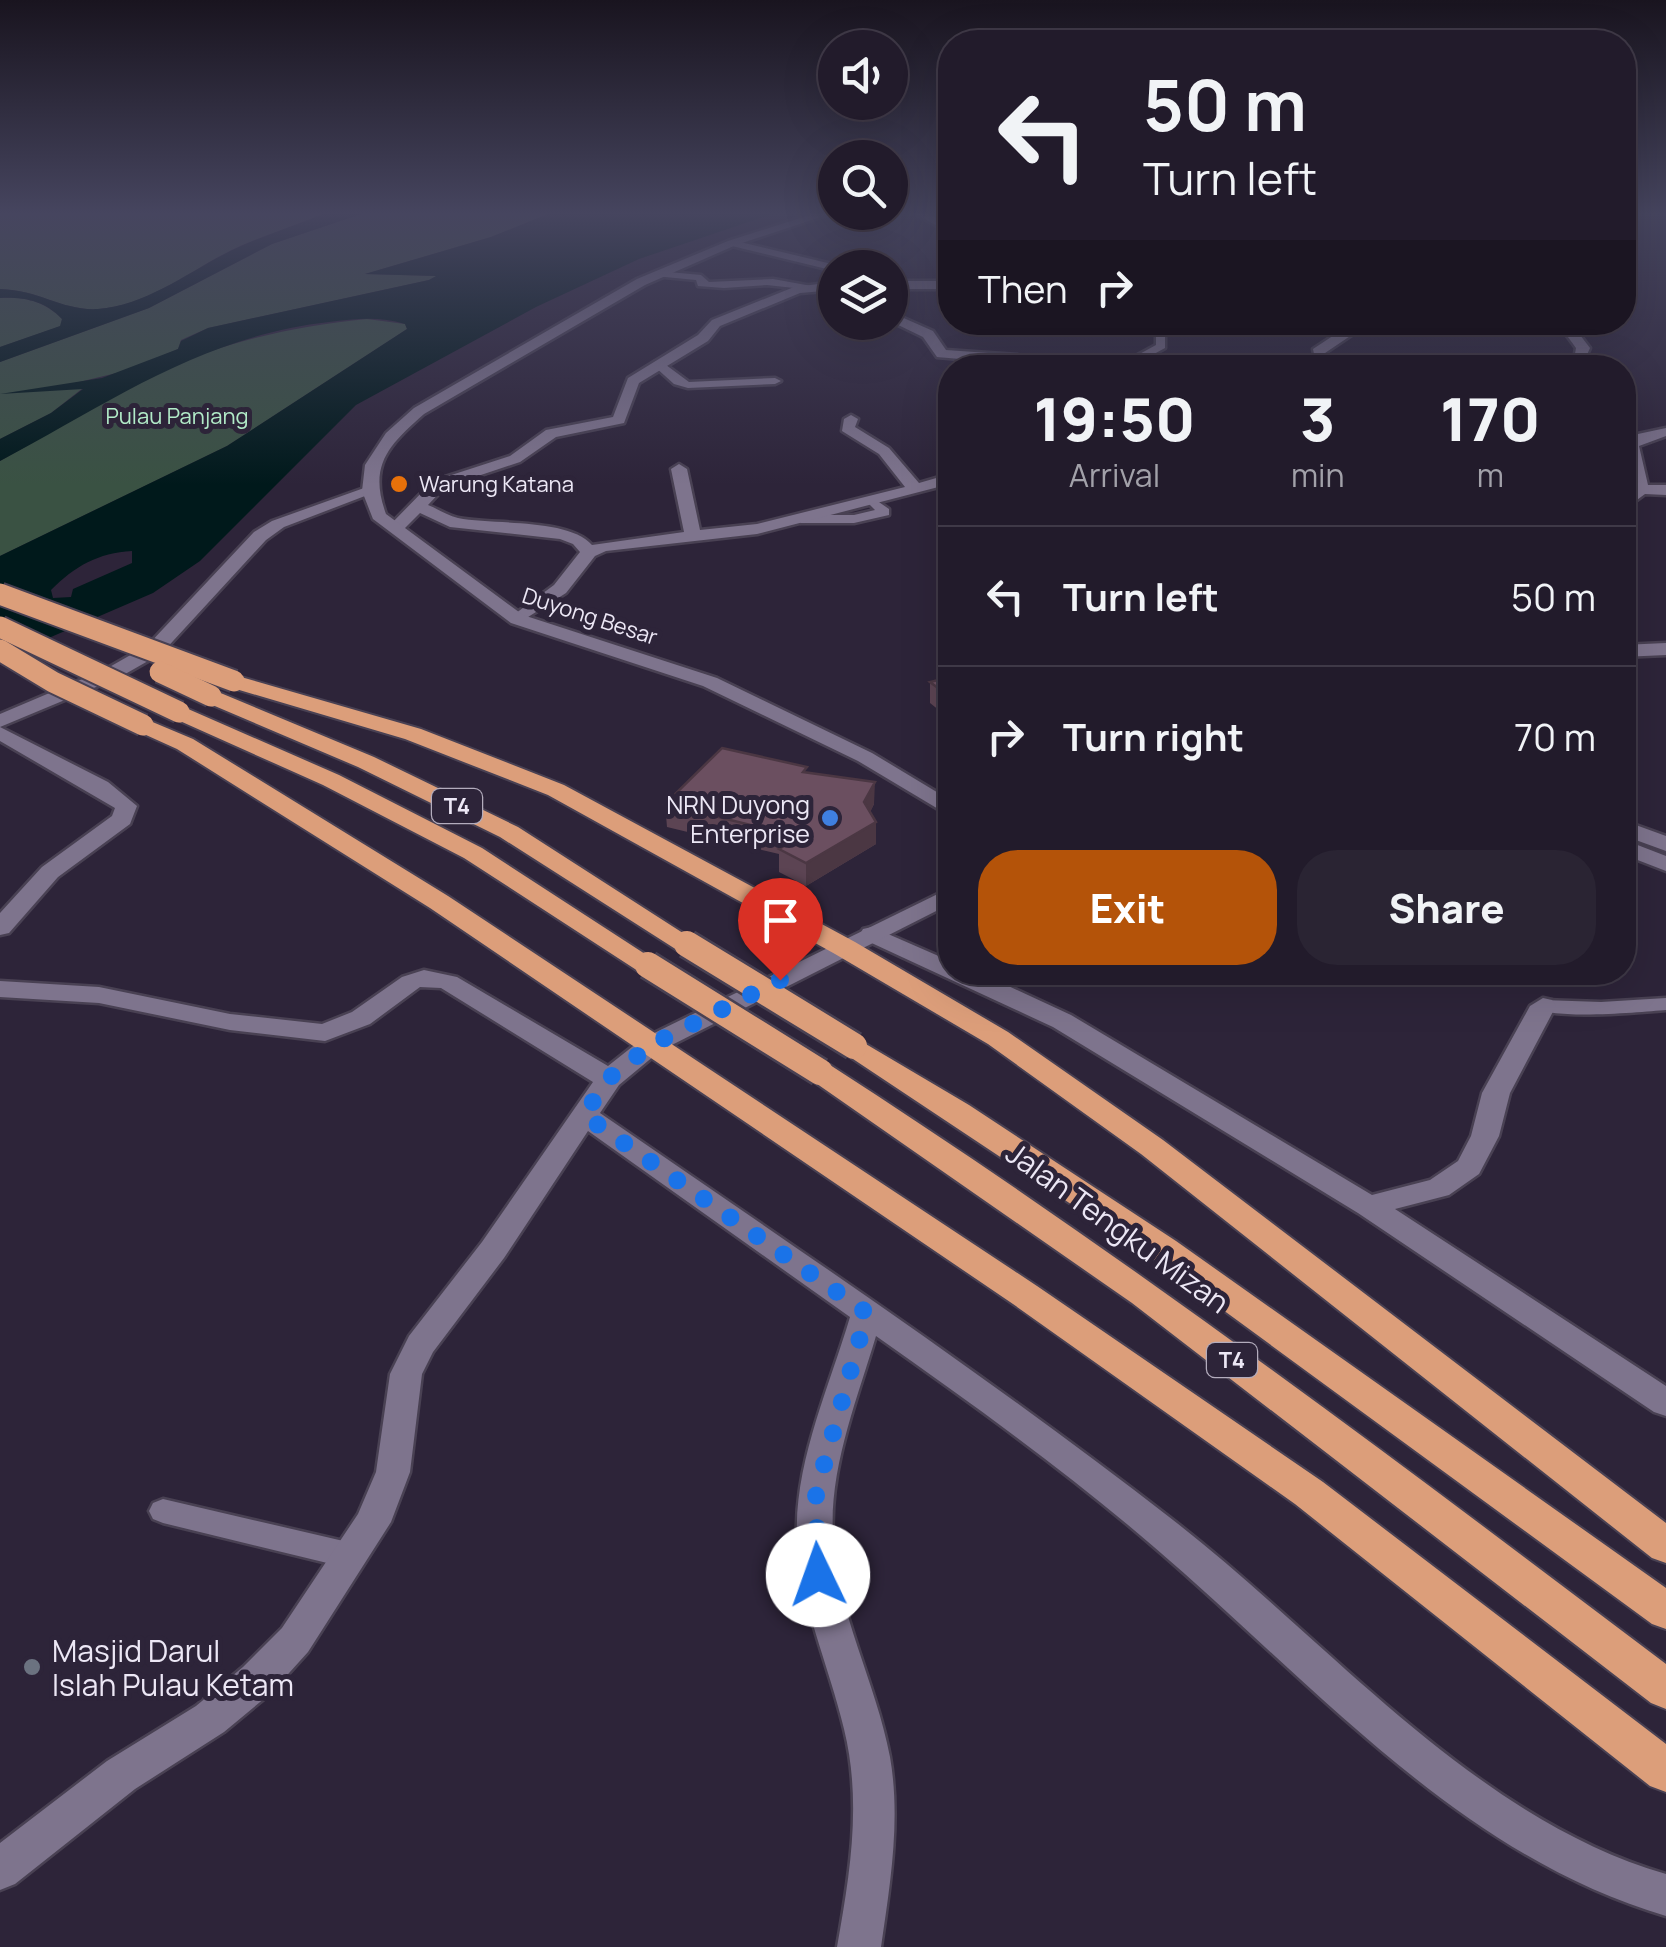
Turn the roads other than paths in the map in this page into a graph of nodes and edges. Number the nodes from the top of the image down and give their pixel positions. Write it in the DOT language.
graph roads {
  1 [pos="605,303"];
  2 [pos="771,303"];
  3 [pos="908,325"];
  4 [pos="1340,335"];
  5 [pos="1160,336"];
  6 [pos="957,355"];
  7 [pos="1144,355"];
  8 [pos="1319,355"];
  9 [pos="658,364"];
  10 [pos="775,381"];
  11 [pos="850,420"];
  12 [pos="1637,426"];
  13 [pos="1666,432"];
  14 [pos="1636,440"];
  15 [pos="1636,466"];
  16 [pos="679,469"];
  17 [pos="938,484"];
  18 [pos="1641,489"];
  19 [pos="916,490"];
  20 [pos="1666,490"];
  21 [pos="370,492"];
  22 [pos="1636,493"];
  23 [pos="418,506"];
  24 [pos="395,528"];
  25 [pos="693,537"];
  26 [pos="589,552"];
  27 [pos="0,596"];
  28 [pos="517,620"];
  29 [pos="0,627"];
  30 [pos="1666,649"];
  31 [pos="0,650"];
  32 [pos="1636,650"];
  33 [pos="223,688"];
  34 [pos="0,721"];
  35 [pos="0,734"];
  36 [pos="938,801"];
  37 [pos="1636,833"];
  38 [pos="1666,844"];
  39 [pos="1636,852"];
  40 [pos="1666,864"];
  41 [pos="938,901"];
  42 [pos="0,928"];
  43 [pos="872,934"];
  44 [pos="845,948"];
  45 [pos="938,964"];
  46 [pos="983,985"];
  47 [pos="0,989"];
  48 [pos="1666,1004"];
  49 [pos="1543,1006"];
  50 [pos="651,1045"];
  51 [pos="608,1079"];
  52 [pos="584,1115"];
  53 [pos="1368,1206"];
  54 [pos="867,1313"];
  55 [pos="1666,1403"];
  56 [pos="163,1510"];
  57 [pos="1666,1546"];
  58 [pos="352,1556"];
  59 [pos="1666,1611"];
  60 [pos="1666,1689"];
  61 [pos="1666,1771"];
  62 [pos="0,1869"];
  63 [pos="1666,1895"];
  64 [pos="860,1947"];
  1 -- 21 [label="street"];
  2 -- 9 [label="street"];
  3 -- 6 [label="street"];
  4 -- 8 [label="street"];
  5 -- 7 [label="lane"];
  9 -- 10 [label="lane"];
  9 -- 23 [label="street"];
  11 -- 19 [label="street"];
  12 -- 13 [label="street"];
  13 -- 14 [label="street"];
  15 -- 18 [label="street"];
  16 -- 25 [label="street"];
  17 -- 19 [label="street"];
  18 -- 20 [label="street"];
  18 -- 22 [label="street"];
  19 -- 25 [label="street"];
  21 -- 24 [label="street, Duyong Besar"];
  21 -- 34 [label="street"];
  23 -- 24 [label="street"];
  23 -- 26 [label="street"];
  24 -- 28 [label="street, Duyong Besar"];
  25 -- 26 [label="street"];
  26 -- 28 [label="street"];
  27 -- 33 [label="highway, T4, bridge"];
  28 -- 36 [label="street, Duyong Besar"];
  29 -- 60 [label="highway, Jalan Tengku Mizan / T4, bridge"];
  30 -- 32 [label="street"];
  31 -- 50 [label="highway, bridge"];
  33 -- 44 [label="highway"];
  33 -- 59 [label="highway, Jalan Tengku Mizan / T4, bridge"];
  35 -- 42 [label="street"];
  37 -- 38 [label="street"];
  39 -- 40 [label="street"];
  41 -- 43 [label="street"];
  43 -- 44 [label="street"];
  43 -- 45 [label="street"];
  44 -- 50 [label="street"];
  44 -- 57 [label="highway"];
  46 -- 53 [label="street"];
  47 -- 51 [label="street"];
  48 -- 49 [label="lane"];
  49 -- 53 [label="street"];
  50 -- 51 [label="street"];
  50 -- 61 [label="highway"];
  51 -- 52 [label="street"];
  52 -- 54 [label="street"];
  52 -- 58 [label="street"];
  53 -- 55 [label="street"];
  54 -- 63 [label="street"];
  54 -- 64 [label="street"];
  56 -- 58 [label="lane"];
  58 -- 62 [label="street"];
}
